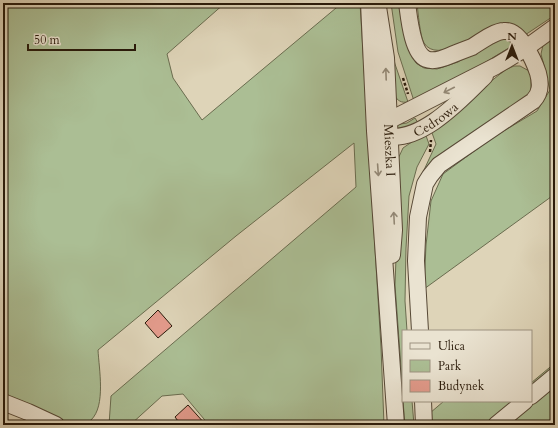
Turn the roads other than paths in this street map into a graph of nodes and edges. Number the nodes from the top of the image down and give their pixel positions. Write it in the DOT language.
graph roads {
  1 [pos="369,3"];
  2 [pos="377,3"];
  3 [pos="407,3"];
  4 [pos="555,27"];
  5 [pos="526,48"];
  6 [pos="496,66"];
  7 [pos="387,95"];
  8 [pos="411,109"];
  9 [pos="388,121"];
  10 [pos="382,134"];
  11 [pos="420,330"];
  12 [pos="555,376"];
  13 [pos="532,395"];
  14 [pos="3,402"];
  15 [pos="423,402"];
  16 [pos="524,402"];
  17 [pos="56,425"];
  18 [pos="396,425"];
  19 [pos="424,425"];
  20 [pos="496,425"];
  1 -- 10 [label="street, Mieszka I"];
  7 -- 2 [label="street, Mieszka I, one-way"];
  3 -- 5 [label="street"];
  4 -- 5 [label="street, Cedrowa"];
  5 -- 6 [label="street, Cedrowa"];
  5 -- 11 [label="street"];
  6 -- 8 [label="street, Cedrowa, one-way"];
  6 -- 10 [label="street, Cedrowa"];
  7 -- 8 [label="street, Cedrowa"];
  7 -- 9 [label="street, Mieszka I"];
  8 -- 9 [label="street, Cedrowa"];
  9 -- 10 [label="street, Cedrowa"];
  10 -- 18 [label="street, Mieszka I"];
  12 -- 13 [label="street"];
  14 -- 17 [label="street"];
  15 -- 19 [label="street"];
  16 -- 20 [label="street"];
}
